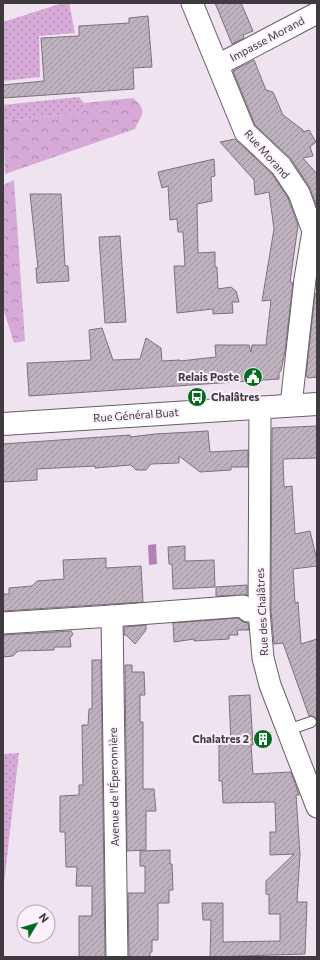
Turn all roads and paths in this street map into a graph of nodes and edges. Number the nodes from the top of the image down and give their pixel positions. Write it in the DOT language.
graph roads {
  1 [pos="192,3"];
  2 [pos="317,13"];
  3 [pos="218,66"];
  4 [pos="317,404"];
  5 [pos="291,405"];
  6 [pos="260,407"];
  7 [pos="3,424"];
  8 [pos="259,611"];
  9 [pos="112,616"];
  10 [pos="3,623"];
  11 [pos="311,722"];
  12 [pos="288,730"];
  13 [pos="317,807"];
  14 [pos="116,957"];
  1 -- 3 [label="street, Rue Morand"];
  2 -- 3 [label="street, Impasse Morand"];
  3 -- 5 [label="street, Rue Morand"];
  4 -- 5 [label="main road, Rue Général Buat"];
  5 -- 6 [label="main road, Rue Général Buat"];
  6 -- 7 [label="main road, Rue Général Buat"];
  6 -- 8 [label="street, Rue des Chalâtres"];
  8 -- 9 [label="street"];
  8 -- 12 [label="street, Rue des Chalâtres"];
  9 -- 10 [label="street"];
  9 -- 14 [label="street, Avenue de l'Éperonnière"];
  11 -- 12 [label="lane"];
  12 -- 13 [label="street, Rue des Chalâtres"];
}
